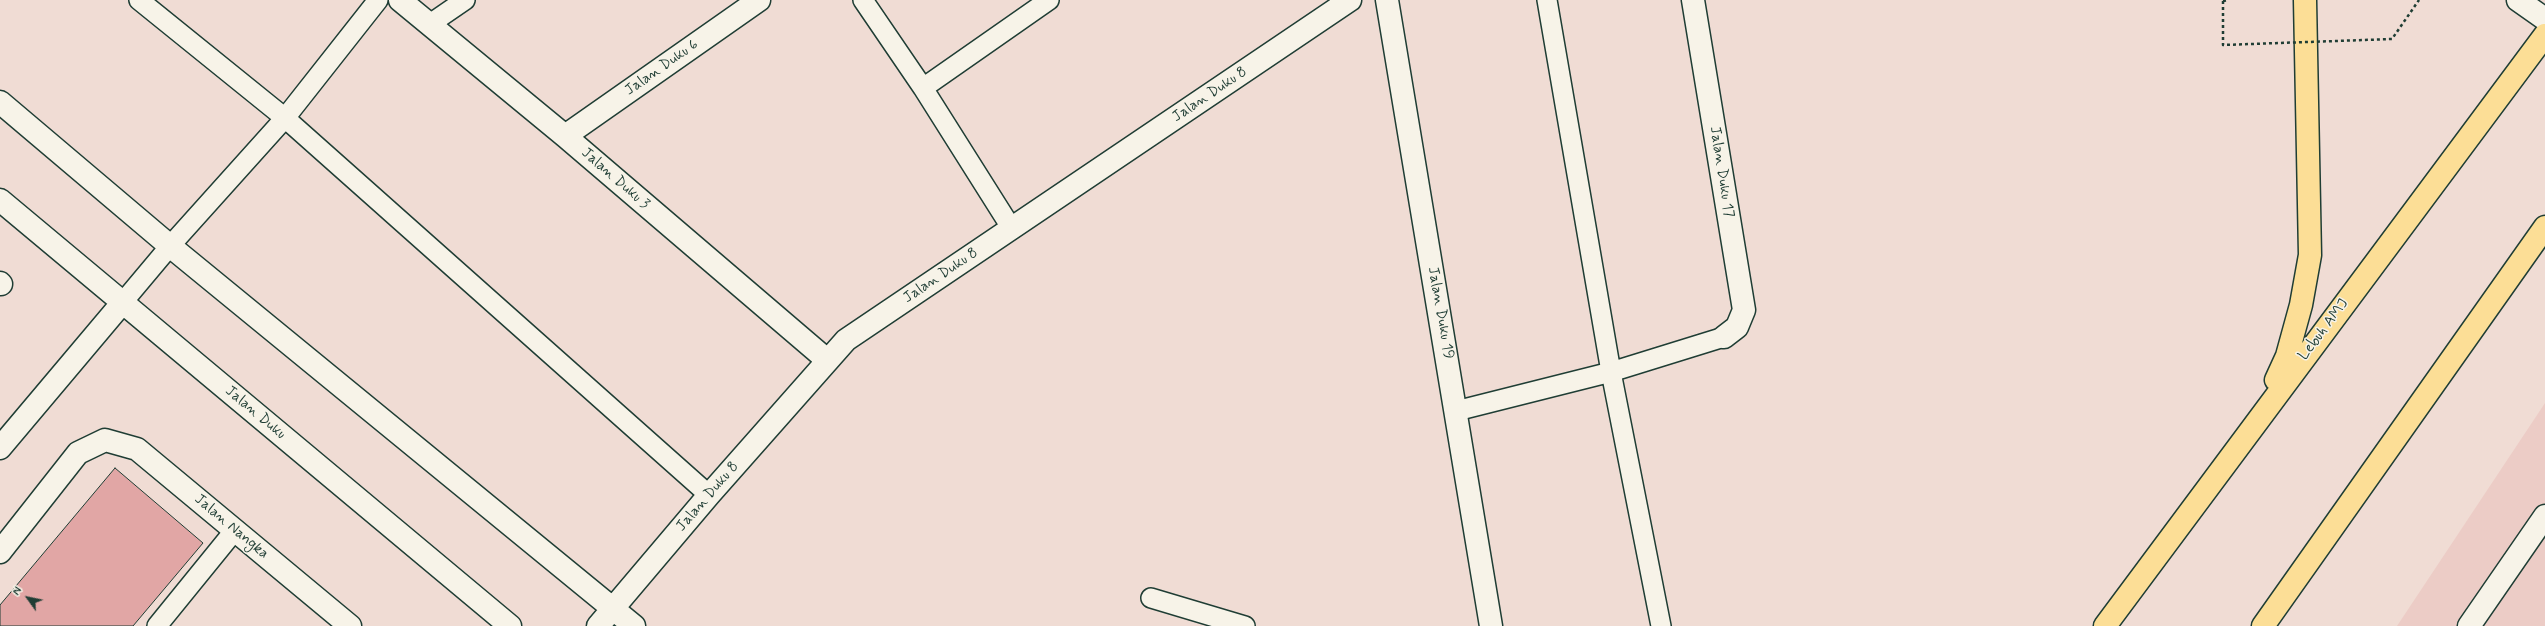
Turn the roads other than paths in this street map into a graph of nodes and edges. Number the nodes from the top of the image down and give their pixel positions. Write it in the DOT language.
graph roads {
  1 [pos="139,0"];
  2 [pos="378,0"];
  3 [pos="400,0"];
  4 [pos="465,0"];
  5 [pos="758,0"];
  6 [pos="863,0"];
  7 [pos="1049,0"];
  8 [pos="1350,0"];
  9 [pos="1387,0"];
  10 [pos="1547,0"];
  11 [pos="1694,0"];
  12 [pos="2305,0"];
  13 [pos="2518,0"];
  14 [pos="2545,19"];
  15 [pos="430,24"];
  16 [pos="2545,35"];
  17 [pos="923,88"];
  18 [pos="0,102"];
  19 [pos="285,118"];
  20 [pos="565,136"];
  21 [pos="0,200"];
  22 [pos="2545,227"];
  23 [pos="1012,229"];
  24 [pos="2545,240"];
  25 [pos="170,246"];
  26 [pos="2514,270"];
  27 [pos="123,302"];
  28 [pos="1724,337"];
  29 [pos="827,360"];
  30 [pos="1611,372"];
  31 [pos="1456,411"];
  32 [pos="2259,417"];
  33 [pos="0,448"];
  34 [pos="709,495"];
  35 [pos="2545,516"];
  36 [pos="235,530"];
  37 [pos="0,552"];
  38 [pos="1151,598"];
  39 [pos="612,608"];
  40 [pos="157,626"];
  41 [pos="350,626"];
  42 [pos="510,626"];
  43 [pos="598,626"];
  44 [pos="634,626"];
  45 [pos="1245,626"];
  46 [pos="1491,626"];
  47 [pos="1661,626"];
  48 [pos="2105,626"];
  49 [pos="2262,626"];
  50 [pos="2469,626"];
  1 -- 19 [label="lane"];
  2 -- 19 [label="lane"];
  3 -- 15 [label="street, Jalan Duku 3"];
  4 -- 15 [label="lane"];
  5 -- 20 [label="street, Jalan Duku 6"];
  6 -- 17 [label="lane"];
  7 -- 17 [label="lane"];
  8 -- 23 [label="street, Jalan Duku 8"];
  9 -- 31 [label="street, Jalan Duku 19"];
  10 -- 30 [label="lane"];
  11 -- 28 [label="street, Jalan Duku 17"];
  12 -- 32 [label="highway"];
  13 -- 14 [label="street"];
  15 -- 20 [label="street, Jalan Duku 3"];
  16 -- 32 [label="highway, Lebuh AMJ"];
  17 -- 23 [label="lane"];
  18 -- 25 [label="street"];
  19 -- 25 [label="lane"];
  19 -- 34 [label="lane"];
  20 -- 29 [label="street, Jalan Duku 3"];
  21 -- 27 [label="street, Jalan Duku"];
  22 -- 26 [label="highway"];
  23 -- 29 [label="street, Jalan Duku 8"];
  24 -- 26 [label="highway"];
  25 -- 27 [label="lane"];
  25 -- 39 [label="street"];
  26 -- 49 [label="highway"];
  27 -- 33 [label="street"];
  27 -- 42 [label="street, Jalan Duku"];
  28 -- 30 [label="lane"];
  29 -- 34 [label="street, Jalan Duku 8"];
  30 -- 31 [label="lane"];
  30 -- 47 [label="lane"];
  31 -- 46 [label="street, Jalan Duku 19"];
  32 -- 48 [label="highway, Lebuh AMJ"];
  34 -- 39 [label="street, Jalan Duku 8"];
  35 -- 50 [label="street"];
  36 -- 37 [label="street, Jalan Nangka"];
  36 -- 40 [label="lane"];
  36 -- 41 [label="street, Jalan Nangka"];
  38 -- 45 [label="lane"];
  39 -- 43 [label="street, Jalan Duku 8"];
  39 -- 44 [label="street"];
}
